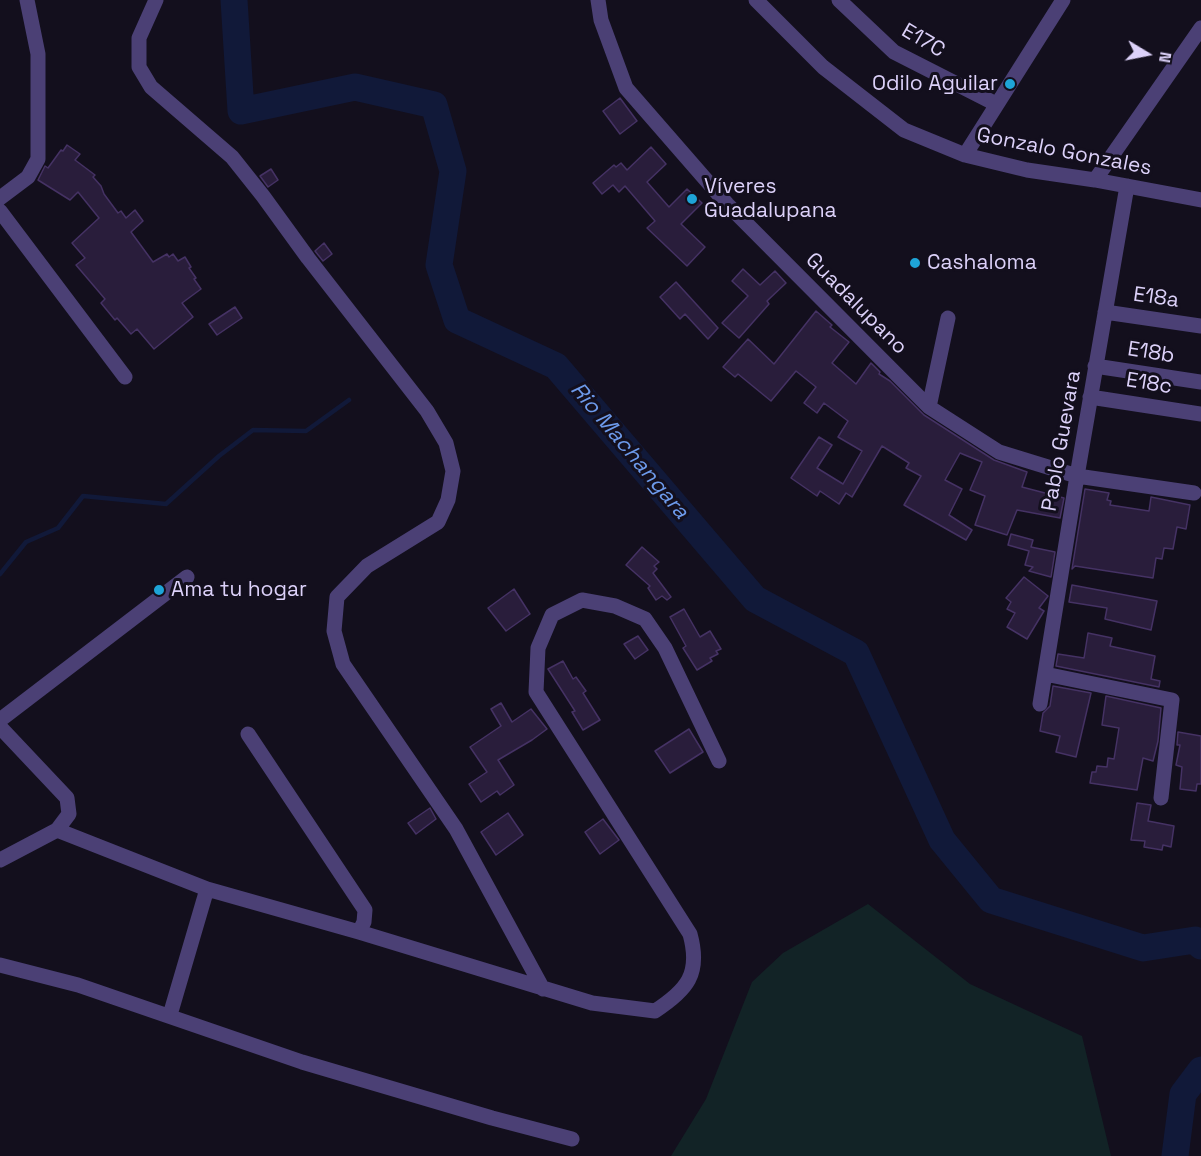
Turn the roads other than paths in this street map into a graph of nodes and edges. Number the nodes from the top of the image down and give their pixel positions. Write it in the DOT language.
graph roads {
  1 [pos="27,0"];
  2 [pos="156,0"];
  3 [pos="598,0"];
  4 [pos="756,0"];
  5 [pos="839,0"];
  6 [pos="1063,0"];
  7 [pos="1201,28"];
  8 [pos="996,104"];
  9 [pos="965,155"];
  10 [pos="1095,180"];
  11 [pos="1127,186"];
  12 [pos="0,198"];
  13 [pos="1201,200"];
  14 [pos="0,211"];
  15 [pos="1105,312"];
  16 [pos="948,318"];
  17 [pos="1201,326"];
  18 [pos="1095,366"];
  19 [pos="125,377"];
  20 [pos="1201,382"];
  21 [pos="1090,397"];
  22 [pos="928,407"];
  23 [pos="1201,414"];
  24 [pos="1077,476"];
  25 [pos="1194,494"];
  26 [pos="187,577"];
  27 [pos="1045,674"];
  28 [pos="1040,704"];
  29 [pos="0,720"];
  30 [pos="0,727"];
  31 [pos="248,734"];
  32 [pos="719,761"];
  33 [pos="1161,798"];
  34 [pos="57,830"];
  35 [pos="0,860"];
  36 [pos="207,889"];
  37 [pos="359,932"];
  38 [pos="0,964"];
  39 [pos="543,989"];
  40 [pos="170,1015"];
  41 [pos="572,1139"];
  1 -- 12 [label="street"];
  2 -- 39 [label="street"];
  3 -- 22 [label="street, Guadalupano"];
  4 -- 9 [label="street, Gonzalo Gonzales"];
  5 -- 8 [label="street, E17C"];
  6 -- 8 [label="street"];
  7 -- 10 [label="street"];
  8 -- 9 [label="street"];
  9 -- 10 [label="street, Gonzalo Gonzales"];
  10 -- 11 [label="street, Gonzalo Gonzales"];
  11 -- 13 [label="street, Gonzalo Gonzales"];
  11 -- 15 [label="street, Pablo Guevara"];
  14 -- 19 [label="street"];
  15 -- 17 [label="street, E18a"];
  15 -- 18 [label="street, Pablo Guevara"];
  16 -- 22 [label="street"];
  18 -- 20 [label="street, E18b"];
  18 -- 21 [label="street, Pablo Guevara"];
  21 -- 23 [label="street, E18c"];
  21 -- 24 [label="street, Pablo Guevara"];
  22 -- 24 [label="street, Guadalupano"];
  24 -- 25 [label="street, Guadalupano"];
  24 -- 27 [label="street, Pablo Guevara"];
  26 -- 29 [label="street"];
  27 -- 28 [label="street, Pablo Guevara"];
  27 -- 33 [label="street"];
  30 -- 34 [label="street"];
  31 -- 37 [label="street"];
  32 -- 39 [label="street"];
  34 -- 35 [label="street"];
  34 -- 36 [label="street"];
  36 -- 37 [label="street"];
  36 -- 40 [label="street"];
  37 -- 39 [label="street"];
  38 -- 40 [label="street"];
  40 -- 41 [label="street"];
}
